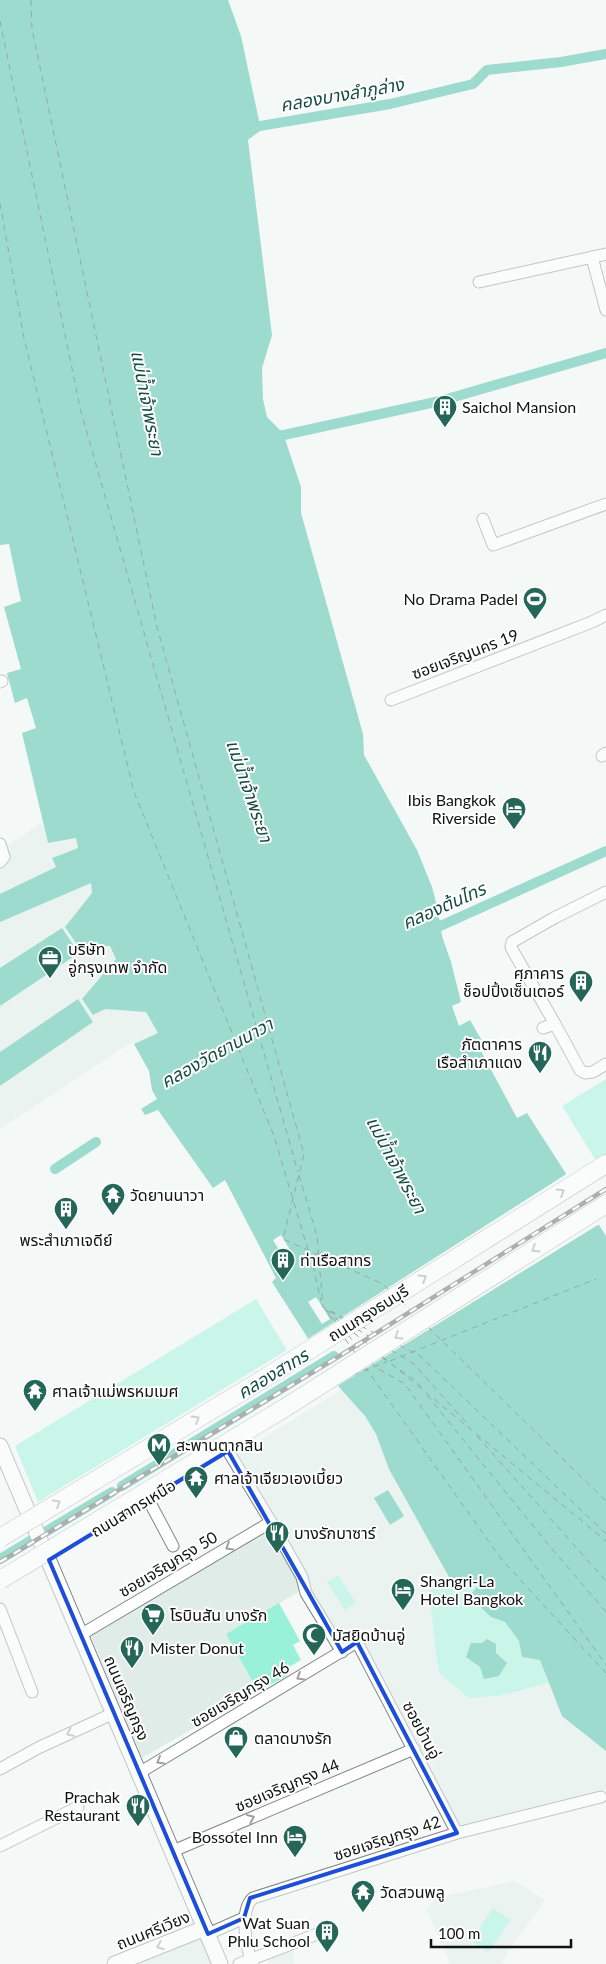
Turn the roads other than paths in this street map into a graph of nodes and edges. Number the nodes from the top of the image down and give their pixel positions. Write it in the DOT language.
graph roads {
  1 [pos="606,254"];
  2 [pos="592,257"];
  3 [pos="479,282"];
  4 [pos="606,310"];
  5 [pos="606,504"];
  6 [pos="483,519"];
  7 [pos="606,615"];
  8 [pos="391,700"];
  9 [pos="0,844"];
  10 [pos="0,862"];
  11 [pos="606,892"];
  12 [pos="555,1024"];
  13 [pos="543,1028"];
  14 [pos="606,1064"];
  15 [pos="606,1164"];
  16 [pos="606,1204"];
  17 [pos="318,1397"];
  18 [pos="0,1446"];
  19 [pos="228,1451"];
  20 [pos="148,1499"];
  21 [pos="31,1518"];
  22 [pos="271,1522"];
  23 [pos="0,1529"];
  24 [pos="0,1538"];
  25 [pos="174,1546"];
  26 [pos="46,1553"];
  27 [pos="0,1580"];
  28 [pos="0,1589"];
  29 [pos="0,1609"];
  30 [pos="82,1634"];
  31 [pos="356,1642"];
  32 [pos="342,1652"];
  33 [pos="32,1692"];
  34 [pos="114,1714"];
  35 [pos="414,1749"];
  36 [pos="0,1769"];
  37 [pos="139,1773"];
  38 [pos="601,1797"];
  39 [pos="78,1807"];
  40 [pos="457,1833"];
  41 [pos="2,1842"];
  42 [pos="174,1851"];
  43 [pos="244,1918"];
  44 [pos="206,1931"];
  45 [pos="325,1931"];
  46 [pos="252,1962"];
  47 [pos="115,1964"];
  48 [pos="220,1964"];
  49 [pos="238,1964"];
  1 -- 2 [label="street"];
  2 -- 3 [label="street"];
  2 -- 4 [label="street"];
  5 -- 6 [label="street"];
  7 -- 8 [label="street, ซอยเจริญนคร 19"];
  9 -- 10 [label="street"];
  11 -- 12 [label="street"];
  12 -- 13 [label="street"];
  12 -- 14 [label="street"];
  24 -- 15 [label="main road, ถนนกรุงธนบุรี, one-way, bridge"];
  16 -- 27 [label="main road, one-way, bridge"];
  17 -- 19 [label="street, ถนนสาทรเหนือ"];
  18 -- 21 [label="main road, ถนนเจริญกรุง"];
  19 -- 20 [label="street, ถนนสาทรเหนือ"];
  19 -- 22 [label="street"];
  20 -- 25 [label="street"];
  20 -- 26 [label="street, ถนนสาทรเหนือ"];
  21 -- 23 [label="main road"];
  21 -- 26 [label="main road, ถนนเจริญกรุง"];
  22 -- 30 [label="street, ซอยเจริญกรุง 50, one-way"];
  22 -- 32 [label="street"];
  26 -- 28 [label="main road, ถนนสาทรเหนือ"];
  26 -- 30 [label="main road, ถนนเจริญกรุง"];
  29 -- 33 [label="street"];
  30 -- 34 [label="main road, ถนนเจริญกรุง"];
  31 -- 32 [label="street, ซอยเจริญกรุง 46"];
  31 -- 35 [label="street, ซอยบ้านอู่"];
  32 -- 37 [label="street, ซอยเจริญกรุง 46, one-way"];
  34 -- 36 [label="street, one-way"];
  34 -- 37 [label="main road, ถนนเจริญกรุง"];
  35 -- 40 [label="street, ซอยบ้านอู่"];
  42 -- 35 [label="street, ซอยเจริญกรุง 44, one-way"];
  37 -- 42 [label="main road, ถนนเจริญกรุง"];
  38 -- 40 [label="street, ซอยเจริญกรุง 42"];
  39 -- 41 [label="street"];
  40 -- 43 [label="street, ซอยเจริญกรุง 42"];
  42 -- 44 [label="main road, ถนนเจริญกรุง"];
  43 -- 44 [label="street"];
  43 -- 46 [label="street"];
  44 -- 47 [label="main road, ถนนศรีเวียง, one-way"];
  44 -- 48 [label="main road, ถนนเจริญกรุง"];
  45 -- 46 [label="street"];
  46 -- 49 [label="street"];
}
